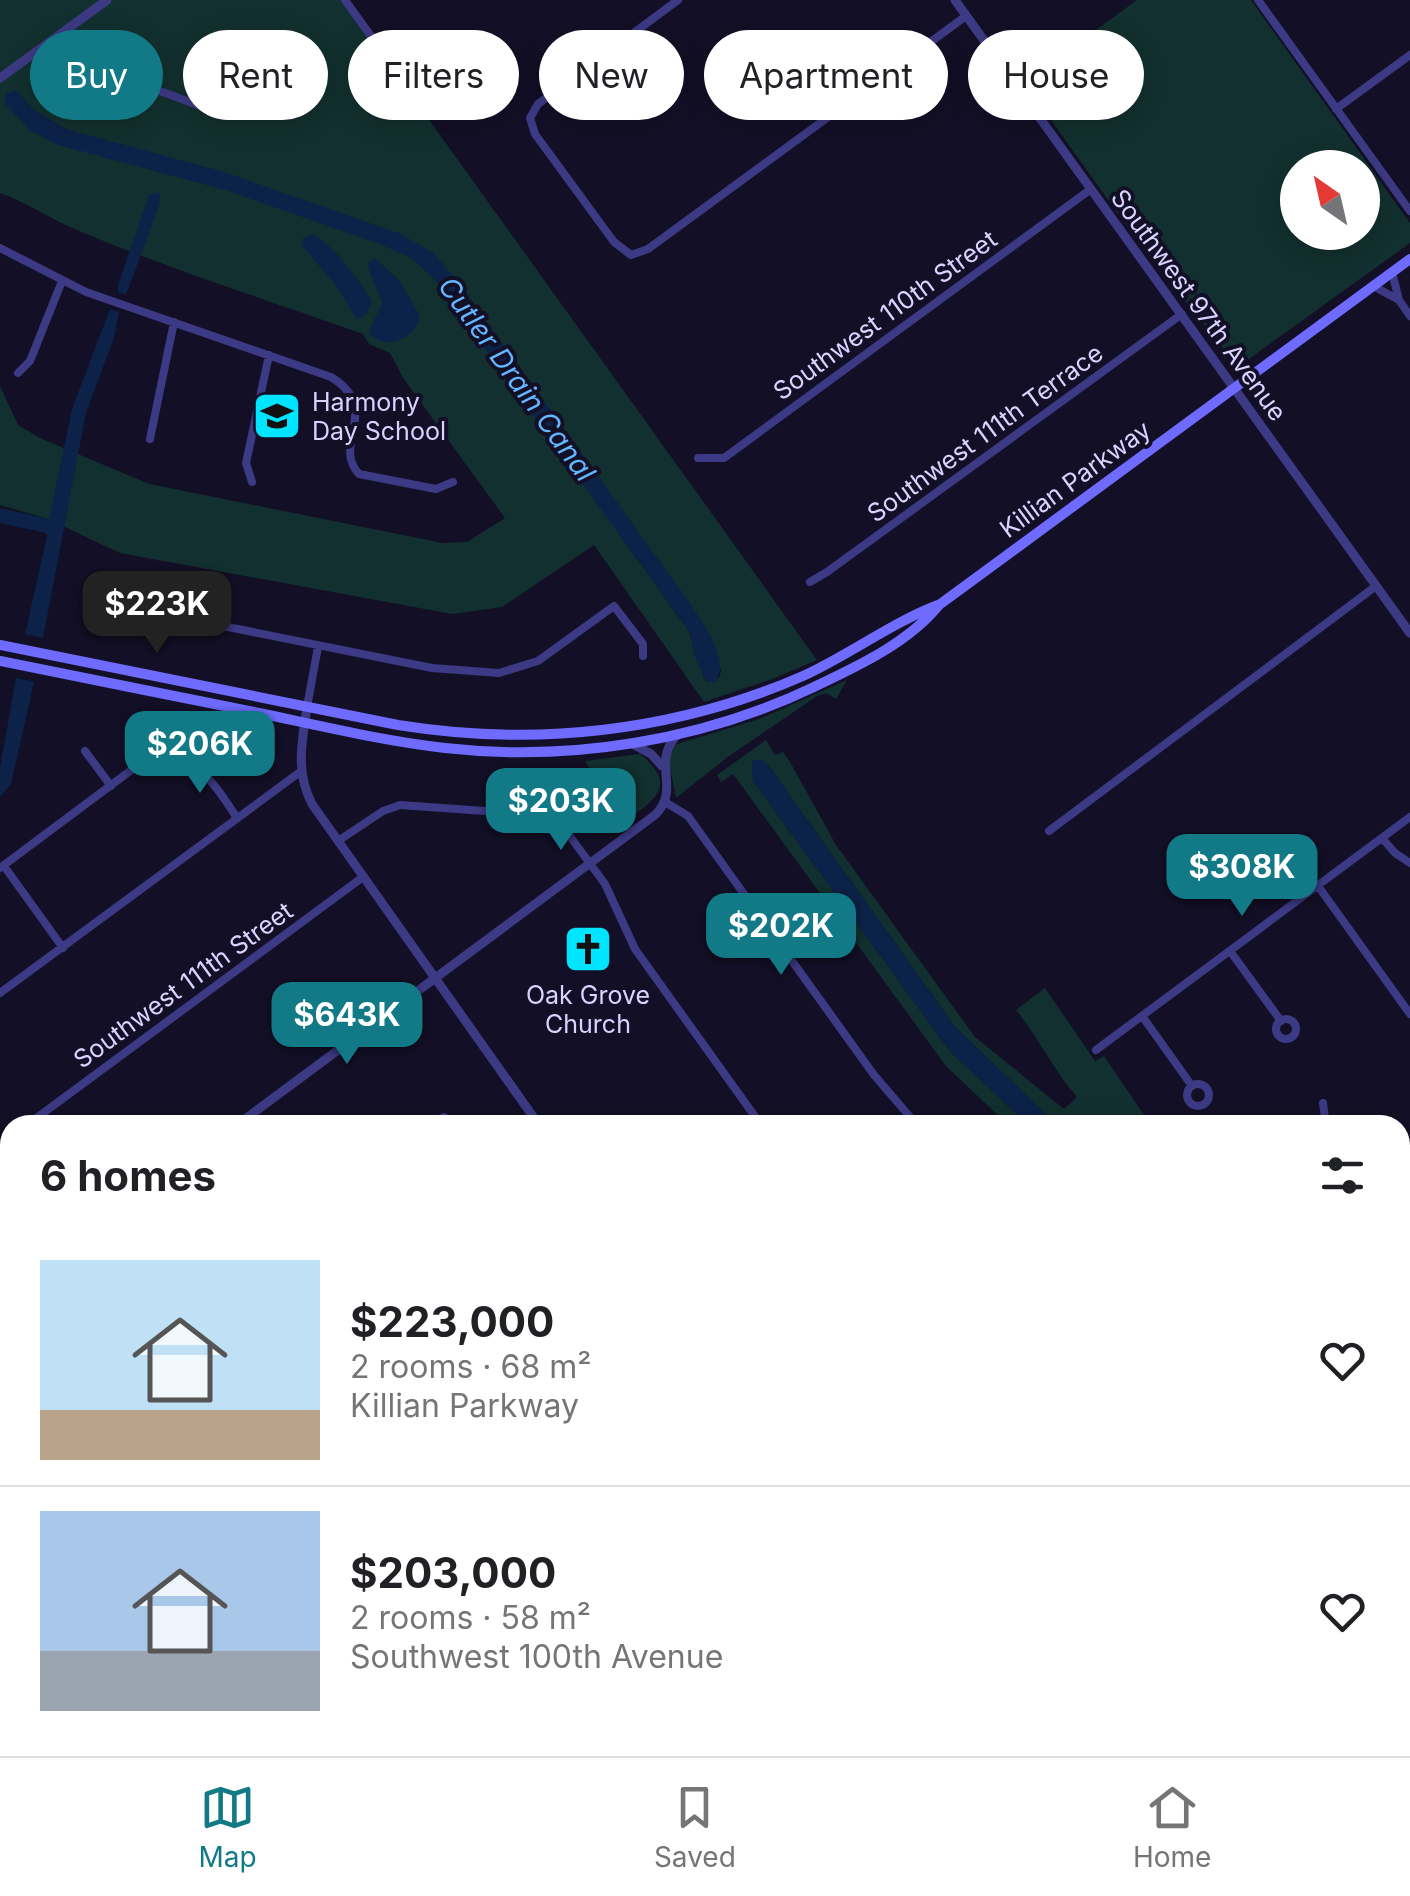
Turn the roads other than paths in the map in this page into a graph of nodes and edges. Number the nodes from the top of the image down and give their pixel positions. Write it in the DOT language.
graph roads {
  1 [pos="107,0"];
  2 [pos="345,0"];
  3 [pos="678,0"];
  4 [pos="955,0"];
  5 [pos="1258,0"];
  6 [pos="966,16"];
  7 [pos="65,30"];
  8 [pos="367,30"];
  9 [pos="1410,55"];
  10 [pos="30,56"];
  11 [pos="0,78"];
  12 [pos="1336,108"];
  13 [pos="1091,189"];
  14 [pos="1410,211"];
  15 [pos="0,248"];
  16 [pos="1410,260"];
  17 [pos="1392,272"];
  18 [pos="62,281"];
  19 [pos="1373,286"];
  20 [pos="1399,300"];
  21 [pos="1182,314"];
  22 [pos="1410,316"];
  23 [pos="174,322"];
  24 [pos="269,355"];
  25 [pos="18,373"];
  26 [pos="1234,386"];
  27 [pos="150,438"];
  28 [pos="698,458"];
  29 [pos="252,482"];
  30 [pos="453,482"];
  31 [pos="810,582"];
  32 [pos="1376,586"];
  33 [pos="108,603"];
  34 [pos="939,604"];
  35 [pos="1410,633"];
  36 [pos="0,645"];
  37 [pos="318,646"];
  38 [pos="642,656"];
  39 [pos="0,661"];
  40 [pos="307,706"];
  41 [pos="304,723"];
  42 [pos="678,734"];
  43 [pos="631,742"];
  44 [pos="85,751"];
  45 [pos="664,768"];
  46 [pos="300,772"];
  47 [pos="111,786"];
  48 [pos="665,802"];
  49 [pos="1410,817"];
  50 [pos="238,818"];
  51 [pos="1049,832"];
  52 [pos="1382,838"];
  53 [pos="338,842"];
  54 [pos="591,863"];
  55 [pos="1410,863"];
  56 [pos="2,867"];
  57 [pos="362,877"];
  58 [pos="1318,886"];
  59 [pos="62,948"];
  60 [pos="1230,950"];
  61 [pos="434,979"];
  62 [pos="0,994"];
  63 [pos="1410,1014"];
  64 [pos="1142,1016"];
  65 [pos="1280,1021"];
  66 [pos="1096,1050"];
  67 [pos="1192,1086"];
  68 [pos="1323,1103"];
  69 [pos="41,1115"];
  70 [pos="250,1115"];
  71 [pos="533,1115"];
  72 [pos="754,1115"];
  73 [pos="909,1115"];
  74 [pos="1325,1115"];
  1 -- 7 [label="street"];
  2 -- 8 [label="street"];
  3 -- 6 [label="street"];
  4 -- 6 [label="street, Southwest 97th Avenue"];
  5 -- 12 [label="street"];
  6 -- 13 [label="street, Southwest 97th Avenue"];
  9 -- 12 [label="street"];
  10 -- 11 [label="street"];
  12 -- 14 [label="street"];
  13 -- 21 [label="street, Southwest 97th Avenue"];
  13 -- 28 [label="street, Southwest 110th Street"];
  15 -- 18 [label="street"];
  16 -- 17 [label="main road, Killian Parkway"];
  17 -- 19 [label="main road, Killian Parkway"];
  17 -- 20 [label="street"];
  18 -- 23 [label="street"];
  18 -- 25 [label="street"];
  19 -- 20 [label="street"];
  19 -- 26 [label="main road, Killian Parkway"];
  20 -- 22 [label="street"];
  21 -- 26 [label="street, Southwest 97th Avenue"];
  21 -- 31 [label="street, Southwest 111th Terrace"];
  23 -- 24 [label="street"];
  23 -- 27 [label="street"];
  24 -- 29 [label="street"];
  24 -- 30 [label="street"];
  26 -- 32 [label="street, Southwest 97th Avenue"];
  26 -- 34 [label="main road, Killian Parkway"];
  32 -- 35 [label="street, Southwest 97th Avenue"];
  32 -- 51 [label="street"];
  33 -- 37 [label="street"];
  34 -- 40 [label="main road, Killian Parkway"];
  34 -- 42 [label="main road, Killian Parkway"];
  36 -- 40 [label="main road, Killian Parkway"];
  37 -- 38 [label="street"];
  37 -- 40 [label="street"];
  39 -- 41 [label="main road, Killian Parkway"];
  40 -- 41 [label="street"];
  41 -- 43 [label="main road, Killian Parkway"];
  41 -- 46 [label="street"];
  42 -- 43 [label="main road, Killian Parkway"];
  42 -- 45 [label="street"];
  43 -- 45 [label="street"];
  44 -- 47 [label="street"];
  45 -- 48 [label="street"];
  46 -- 50 [label="street"];
  46 -- 53 [label="street"];
  47 -- 50 [label="street"];
  47 -- 56 [label="street"];
  48 -- 54 [label="street"];
  48 -- 73 [label="street"];
  49 -- 52 [label="street"];
  50 -- 59 [label="street"];
  52 -- 55 [label="street"];
  52 -- 58 [label="street"];
  53 -- 54 [label="street"];
  53 -- 57 [label="street"];
  54 -- 61 [label="street"];
  54 -- 72 [label="street"];
  56 -- 59 [label="street"];
  57 -- 61 [label="street"];
  57 -- 69 [label="street, Southwest 111th Street"];
  58 -- 60 [label="street"];
  58 -- 63 [label="street"];
  59 -- 62 [label="street"];
  60 -- 64 [label="street"];
  60 -- 65 [label="street"];
  61 -- 70 [label="street"];
  61 -- 71 [label="street"];
  64 -- 66 [label="street"];
  64 -- 67 [label="street"];
  68 -- 74 [label="street"];
}
